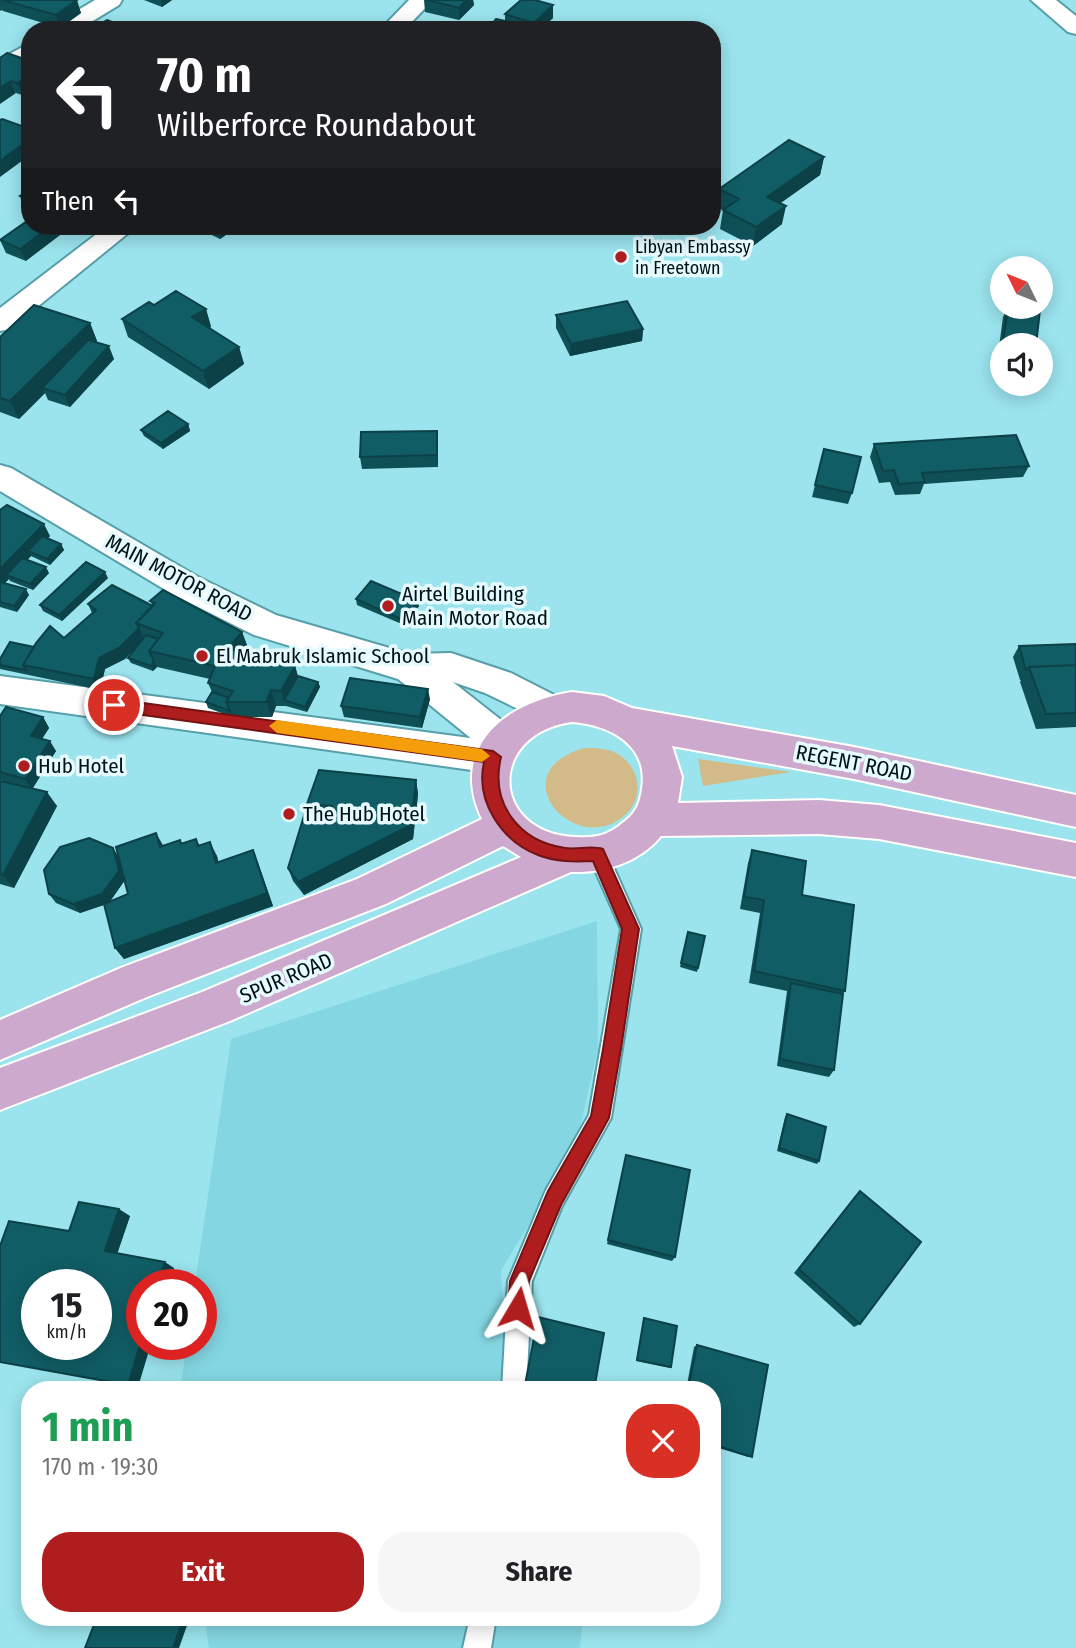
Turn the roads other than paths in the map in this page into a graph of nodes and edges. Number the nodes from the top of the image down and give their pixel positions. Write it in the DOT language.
graph roads {
  1 [pos="111,0"];
  2 [pos="422,0"];
  3 [pos="1042,0"];
  4 [pos="76,21"];
  5 [pos="400,21"];
  6 [pos="1076,27"];
  7 [pos="21,56"];
  8 [pos="0,69"];
  9 [pos="112,235"];
  10 [pos="0,323"];
  11 [pos="0,476"];
  12 [pos="410,668"];
  13 [pos="0,690"];
  14 [pos="551,710"];
  15 [pos="631,723"];
  16 [pos="498,750"];
  17 [pos="1076,811"];
  18 [pos="653,820"];
  19 [pos="507,825"];
  20 [pos="582,855"];
  21 [pos="1076,860"];
  22 [pos="15,1035"];
  23 [pos="47,1073"];
  24 [pos="0,1089"];
  25 [pos="514,1381"];
  26 [pos="481,1626"];
  27 [pos="477,1648"];
  1 -- 4 [label="street"];
  2 -- 5 [label="street"];
  3 -- 6 [label="street"];
  7 -- 8 [label="street"];
  9 -- 10 [label="street"];
  11 -- 12 [label="street, MAIN MOTOR ROAD"];
  12 -- 14 [label="street, MAIN MOTOR ROAD"];
  12 -- 16 [label="street, MAIN MOTOR ROAD"];
  13 -- 16 [label="street"];
  14 -- 15 [label="main road"];
  14 -- 16 [label="main road"];
  15 -- 17 [label="main road, REGENT ROAD"];
  15 -- 18 [label="main road"];
  16 -- 19 [label="main road"];
  18 -- 20 [label="main road"];
  18 -- 21 [label="main road"];
  19 -- 20 [label="main road"];
  19 -- 22 [label="main road"];
  20 -- 23 [label="main road, SPUR ROAD"];
  20 -- 25 [label="lane"];
  22 -- 23 [label="main road"];
  23 -- 24 [label="main road, SPUR ROAD"];
  26 -- 27 [label="lane"];
}
